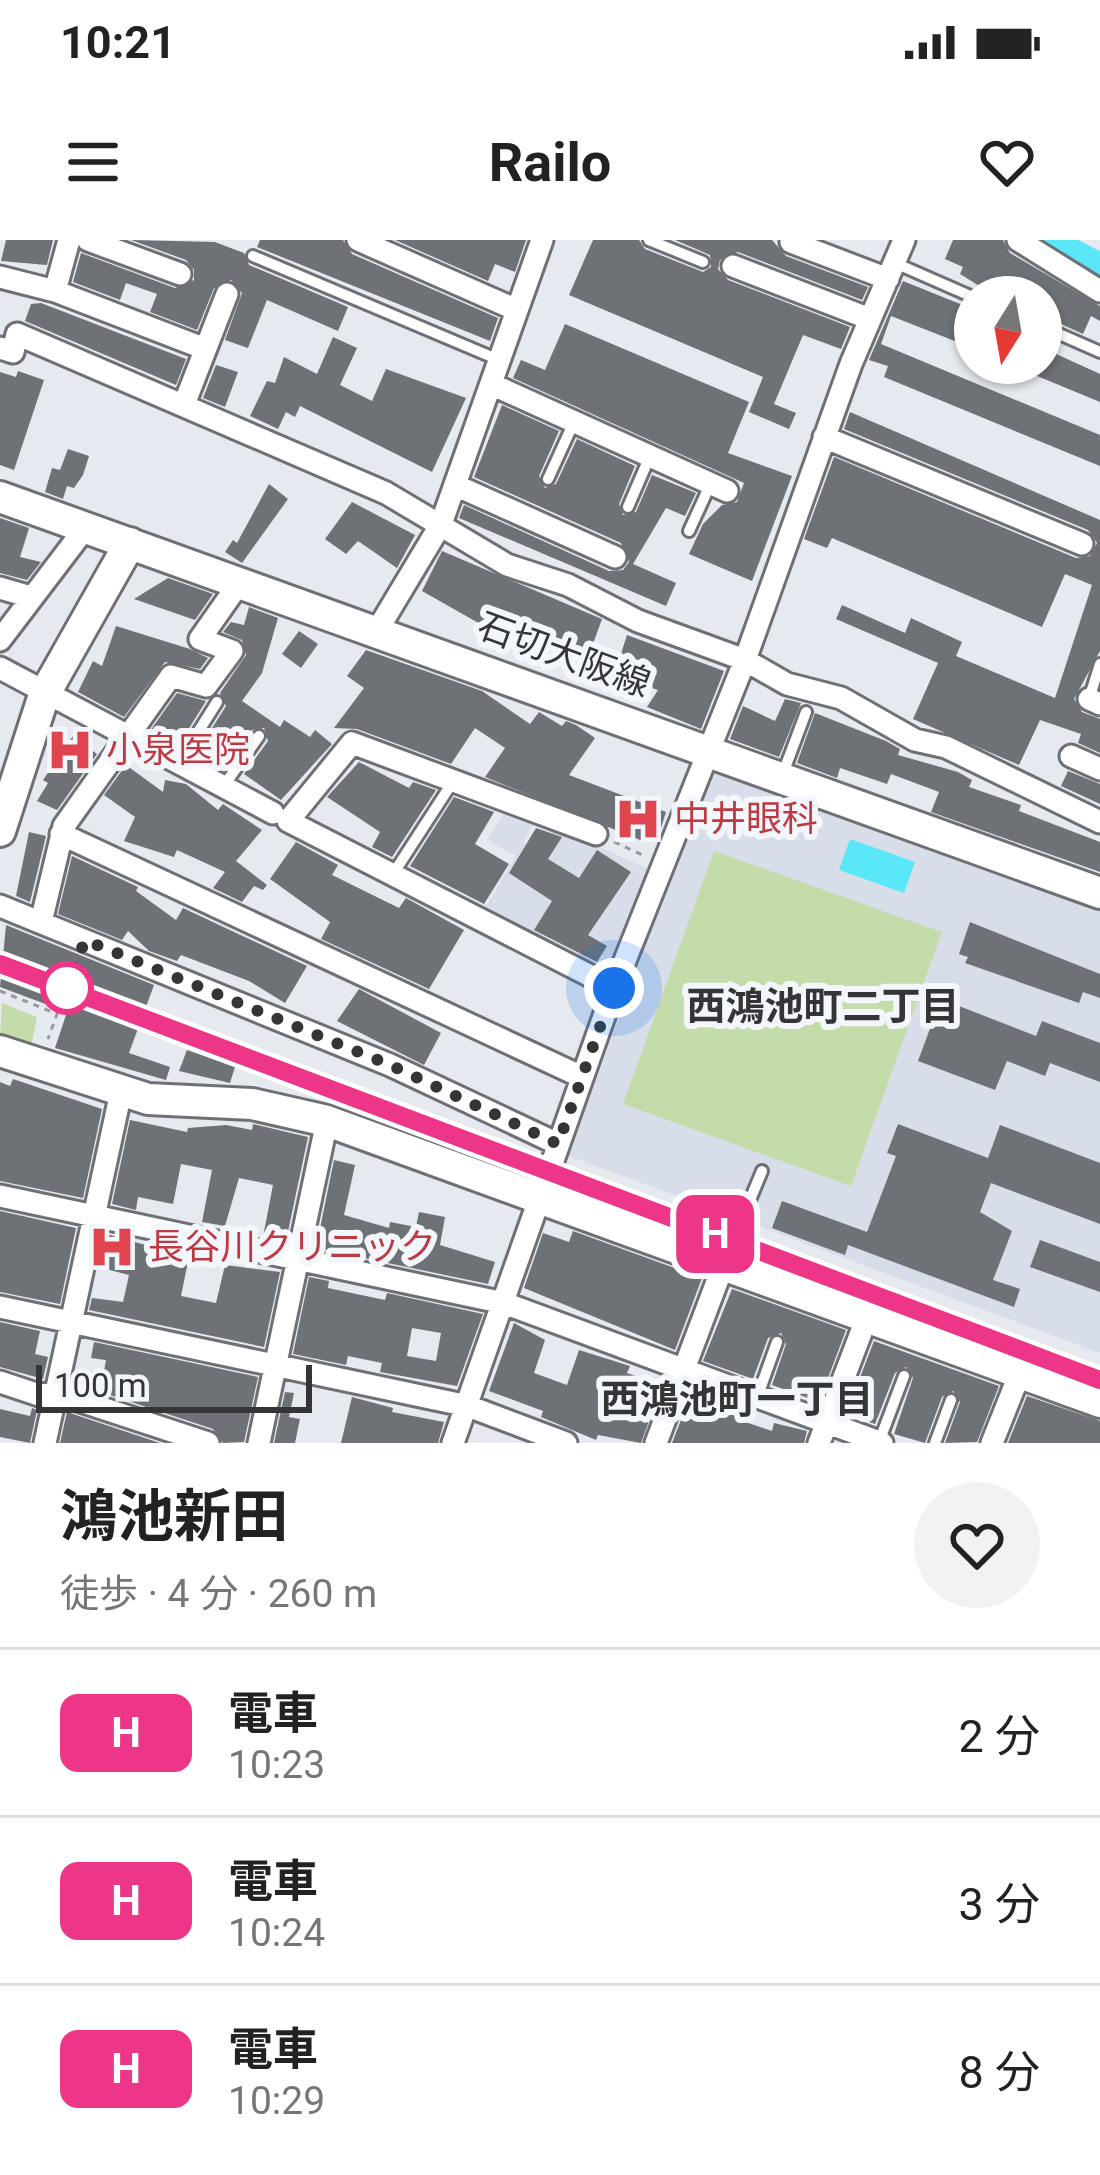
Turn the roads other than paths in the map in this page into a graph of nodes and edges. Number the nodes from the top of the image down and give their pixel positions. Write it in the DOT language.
graph roads {
  1 [pos="68,240"];
  2 [pos="88,240"];
  3 [pos="358,240"];
  4 [pos="542,240"];
  5 [pos="649,240"];
  6 [pos="904,240"];
  7 [pos="1018,240"];
  8 [pos="790,242"];
  9 [pos="254,256"];
  10 [pos="704,262"];
  11 [pos="733,266"];
  12 [pos="891,270"];
  13 [pos="180,274"];
  14 [pos="0,277"];
  15 [pos="55,291"];
  16 [pos="954,291"];
  17 [pos="1100,291"];
  18 [pos="227,294"];
  19 [pos="517,310"];
  20 [pos="870,319"];
  21 [pos="1062,335"];
  22 [pos="0,348"];
  23 [pos="203,348"];
  24 [pos="1100,352"];
  25 [pos="499,360"];
  26 [pos="491,384"];
  27 [pos="185,402"];
  28 [pos="574,422"];
  29 [pos="824,437"];
  30 [pos="650,456"];
  31 [pos="548,479"];
  32 [pos="455,485"];
  33 [pos="719,487"];
  34 [pos="0,496"];
  35 [pos="628,507"];
  36 [pos="441,524"];
  37 [pos="86,527"];
  38 [pos="689,531"];
  39 [pos="130,543"];
  40 [pos="1082,544"];
  41 [pos="615,557"];
  42 [pos="239,582"];
  43 [pos="0,588"];
  44 [pos="31,597"];
  45 [pos="378,629"];
  46 [pos="0,640"];
  47 [pos="745,660"];
  48 [pos="1100,664"];
  49 [pos="0,668"];
  50 [pos="44,695"];
  51 [pos="1094,701"];
  52 [pos="218,702"];
  53 [pos="806,712"];
  54 [pos="259,736"];
  55 [pos="127,738"];
  56 [pos="706,748"];
  57 [pos="1070,756"];
  58 [pos="178,764"];
  59 [pos="1100,769"];
  60 [pos="782,776"];
  61 [pos="454,779"];
  62 [pos="223,787"];
  63 [pos="273,813"];
  64 [pos="1100,822"];
  65 [pos="0,831"];
  66 [pos="61,834"];
  67 [pos="596,834"];
  68 [pos="391,877"];
  69 [pos="1100,892"];
  70 [pos="0,906"];
  71 [pos="41,922"];
  72 [pos="614,988"];
  73 [pos="0,1051"];
  74 [pos="582,1077"];
  75 [pos="121,1092"];
  76 [pos="328,1121"];
  77 [pos="558,1144"];
  78 [pos="762,1171"];
  79 [pos="0,1196"];
  80 [pos="541,1198"];
  81 [pos="95,1215"];
  82 [pos="298,1260"];
  83 [pos="723,1266"];
  84 [pos="503,1303"];
  85 [pos="0,1306"];
  86 [pos="867,1317"];
  87 [pos="70,1322"];
  88 [pos="777,1342"];
  89 [pos="276,1365"];
  90 [pos="687,1369"];
  91 [pos="1020,1373"];
  92 [pos="904,1376"];
  93 [pos="0,1382"];
  94 [pos="56,1393"];
  95 [pos="758,1396"];
  96 [pos="951,1400"];
  97 [pos="1100,1402"];
  98 [pos="468,1406"];
  99 [pos="823,1433"];
  100 [pos="45,1443"];
  101 [pos="208,1443"];
  102 [pos="259,1443"];
  103 [pos="453,1443"];
  104 [pos="566,1443"];
  105 [pos="656,1443"];
  106 [pos="881,1443"];
  107 [pos="934,1443"];
  108 [pos="992,1443"];
  1 -- 15 [label="street"];
  2 -- 13 [label="street"];
  3 -- 19 [label="street"];
  4 -- 19 [label="street"];
  5 -- 10 [label="lane"];
  6 -- 12 [label="street"];
  7 -- 17 [label="street"];
  8 -- 12 [label="street"];
  9 -- 25 [label="lane"];
  11 -- 20 [label="street"];
  12 -- 16 [label="lane"];
  12 -- 20 [label="street"];
  14 -- 15 [label="street"];
  15 -- 23 [label="street"];
  18 -- 23 [label="street"];
  19 -- 25 [label="street"];
  20 -- 29 [label="street"];
  21 -- 24 [label="lane"];
  22 -- 27 [label="street"];
  23 -- 27 [label="street"];
  25 -- 26 [label="street"];
  26 -- 28 [label="street"];
  26 -- 32 [label="street"];
  27 -- 36 [label="street"];
  28 -- 30 [label="street"];
  28 -- 31 [label="lane"];
  29 -- 40 [label="street"];
  29 -- 47 [label="street"];
  30 -- 33 [label="street"];
  30 -- 35 [label="lane"];
  32 -- 36 [label="street"];
  32 -- 41 [label="street"];
  33 -- 38 [label="lane"];
  34 -- 37 [label="street, 石切大阪線"];
  36 -- 45 [label="street"];
  36 -- 47 [label="street"];
  37 -- 39 [label="street, 石切大阪線"];
  37 -- 44 [label="street"];
  39 -- 42 [label="street, 石切大阪線"];
  39 -- 50 [label="street"];
  42 -- 45 [label="street, 石切大阪線"];
  42 -- 55 [label="street"];
  43 -- 44 [label="street"];
  44 -- 46 [label="street"];
  45 -- 56 [label="street, 石切大阪線"];
  47 -- 56 [label="street"];
  47 -- 64 [label="street"];
  48 -- 51 [label="lane"];
  49 -- 50 [label="street"];
  50 -- 55 [label="street"];
  50 -- 65 [label="street"];
  52 -- 58 [label="lane"];
  53 -- 60 [label="lane"];
  54 -- 62 [label="lane"];
  55 -- 58 [label="street"];
  55 -- 66 [label="street"];
  56 -- 60 [label="street, 石切大阪線"];
  56 -- 72 [label="street"];
  57 -- 59 [label="street"];
  58 -- 62 [label="street"];
  60 -- 69 [label="street, 石切大阪線"];
  61 -- 67 [label="street"];
  61 -- 68 [label="lane"];
  61 -- 68 [label="street"];
  62 -- 63 [label="street"];
  66 -- 71 [label="street"];
  66 -- 74 [label="street"];
  68 -- 72 [label="street"];
  70 -- 71 [label="street"];
  71 -- 77 [label="street"];
  72 -- 74 [label="street"];
  73 -- 75 [label="street"];
  74 -- 77 [label="street"];
  75 -- 76 [label="street"];
  75 -- 81 [label="street"];
  76 -- 80 [label="street"];
  76 -- 82 [label="street"];
  77 -- 80 [label="street"];
  78 -- 83 [label="lane"];
  79 -- 81 [label="street"];
  80 -- 83 [label="street"];
  80 -- 84 [label="street"];
  81 -- 82 [label="street"];
  81 -- 87 [label="street"];
  82 -- 84 [label="street"];
  82 -- 89 [label="street"];
  83 -- 86 [label="street"];
  83 -- 90 [label="street"];
  84 -- 90 [label="street"];
  84 -- 98 [label="street"];
  85 -- 87 [label="street"];
  86 -- 91 [label="street"];
  86 -- 99 [label="street"];
  87 -- 89 [label="street"];
  87 -- 94 [label="street"];
  88 -- 95 [label="lane"];
  89 -- 98 [label="street"];
  89 -- 102 [label="street"];
  90 -- 95 [label="street"];
  90 -- 105 [label="street"];
  91 -- 97 [label="street"];
  91 -- 108 [label="street"];
  92 -- 106 [label="lane"];
  93 -- 94 [label="street"];
  94 -- 100 [label="street"];
  94 -- 101 [label="street"];
  95 -- 99 [label="street"];
  96 -- 107 [label="lane"];
  98 -- 103 [label="street"];
  98 -- 104 [label="street"];
  99 -- 106 [label="street"];
}
